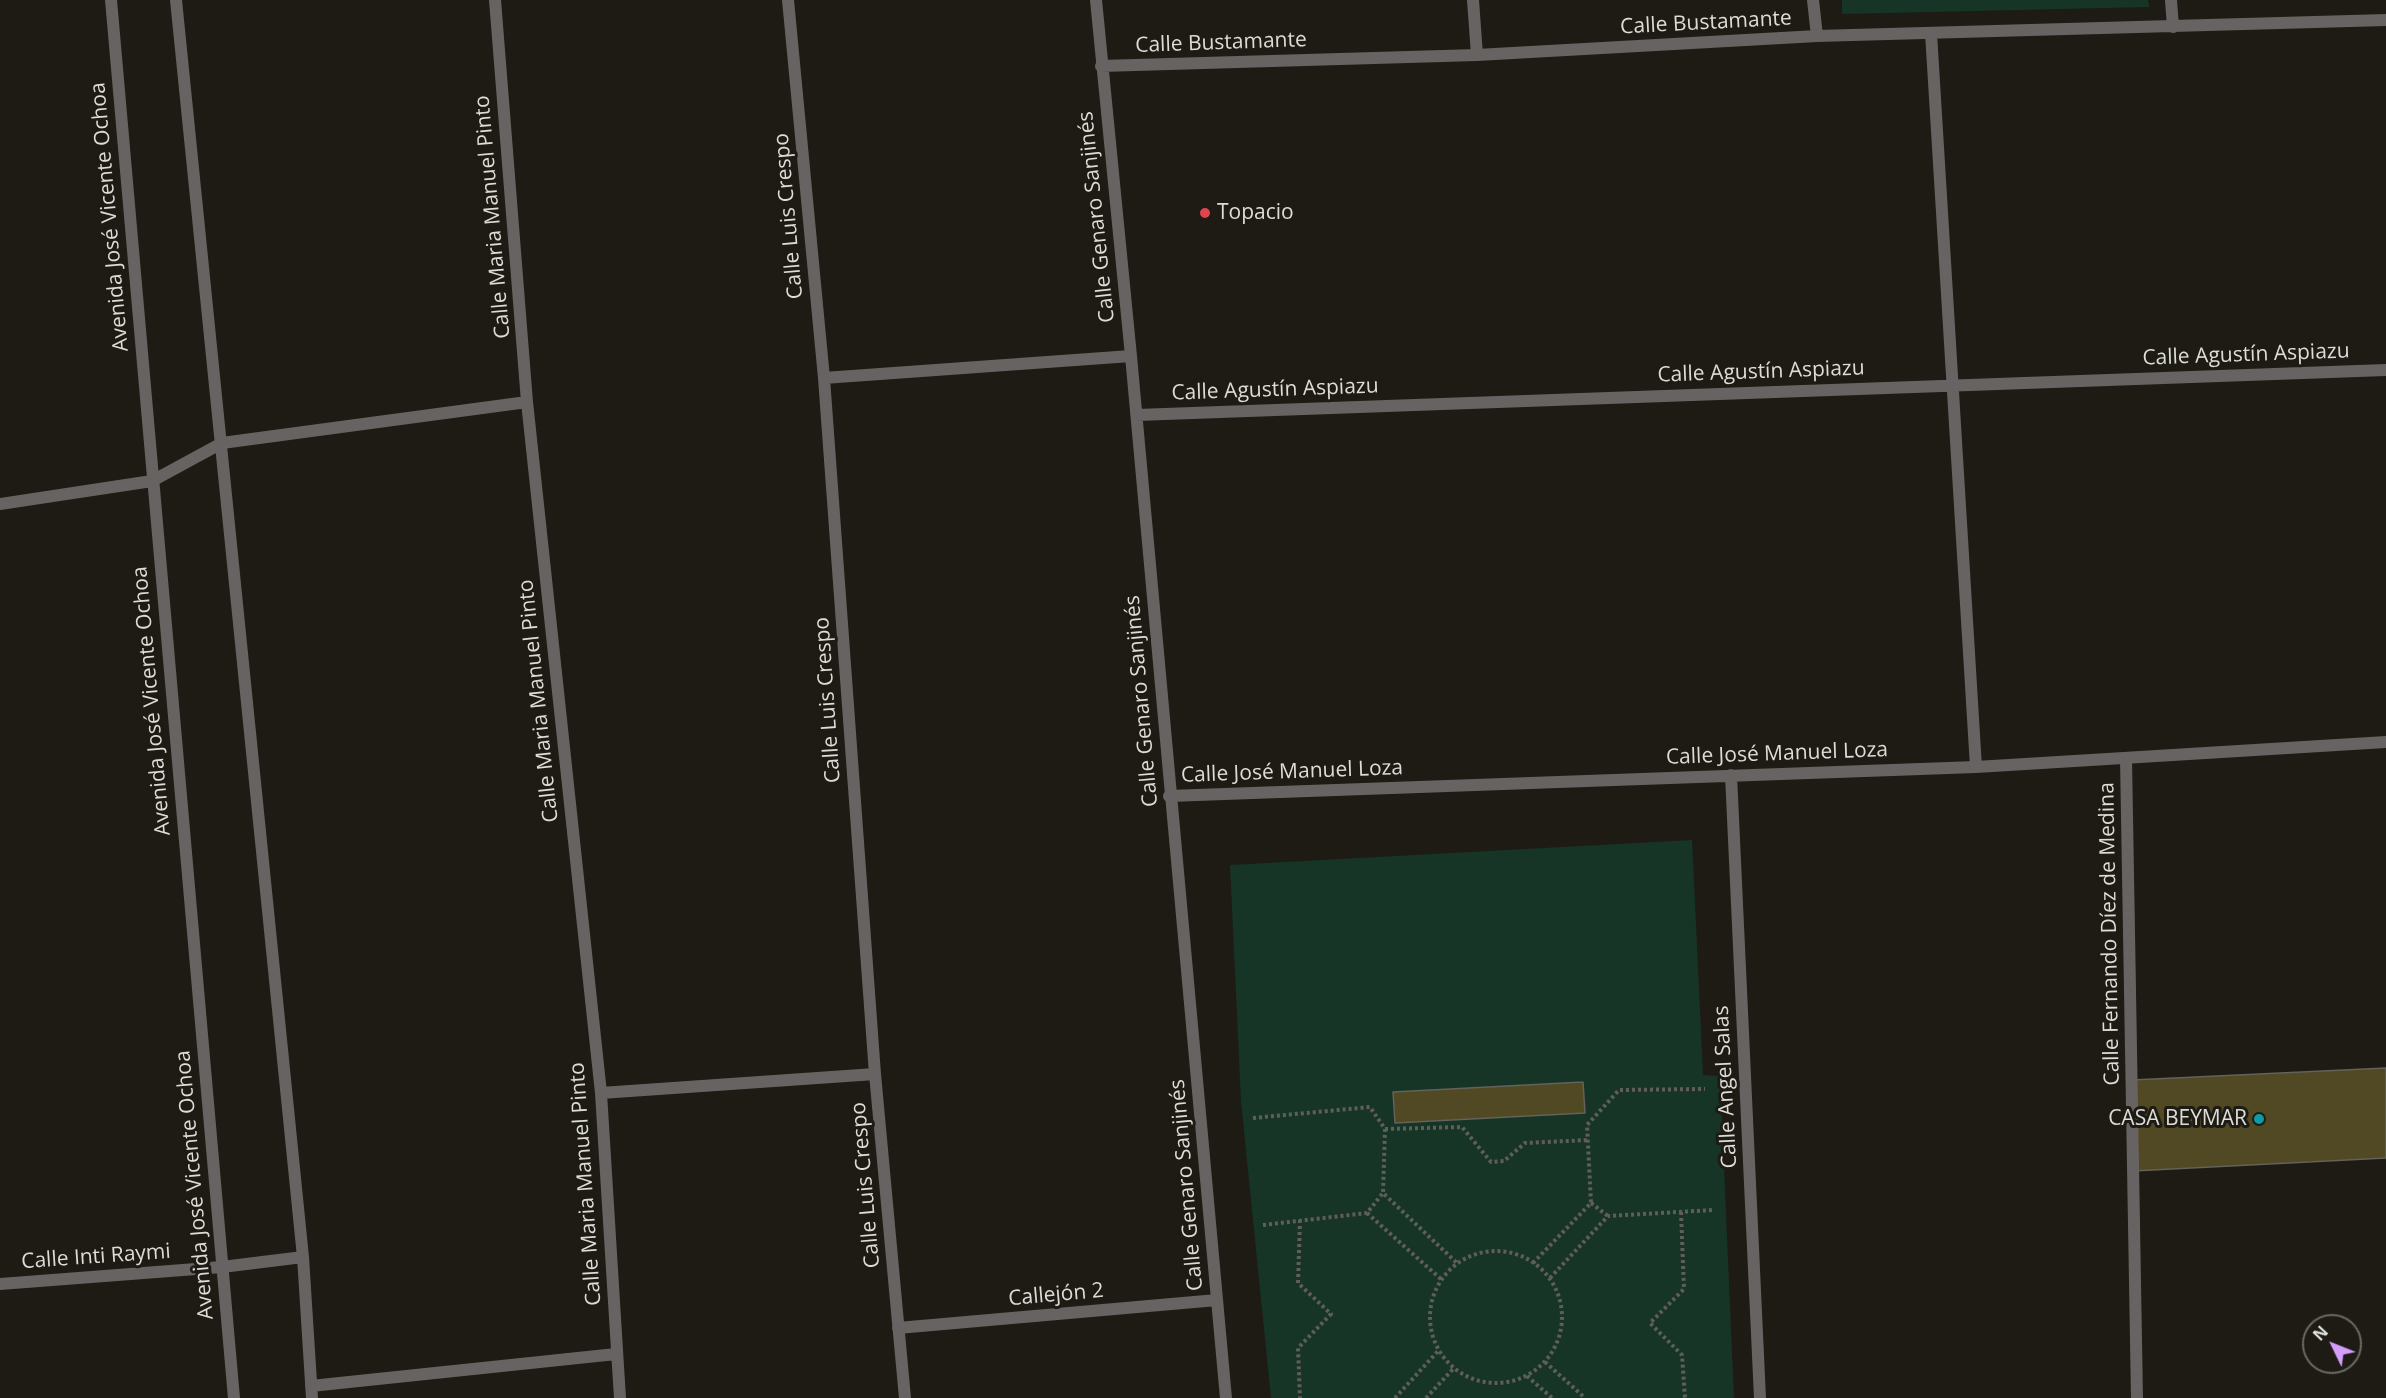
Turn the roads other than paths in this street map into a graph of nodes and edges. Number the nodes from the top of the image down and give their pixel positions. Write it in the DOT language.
graph roads {
  1 [pos="111,0"];
  2 [pos="176,0"];
  3 [pos="495,0"];
  4 [pos="788,0"];
  5 [pos="1096,0"];
  6 [pos="1473,0"];
  7 [pos="1814,0"];
  8 [pos="2171,0"];
  9 [pos="2386,20"];
  10 [pos="2173,27"];
  11 [pos="1931,33"];
  12 [pos="1817,36"];
  13 [pos="1477,55"];
  14 [pos="1101,66"];
  15 [pos="1131,356"];
  16 [pos="2386,370"];
  17 [pos="824,378"];
  18 [pos="1954,384"];
  19 [pos="527,402"];
  20 [pos="1137,415"];
  21 [pos="222,443"];
  22 [pos="152,481"];
  23 [pos="0,504"];
  24 [pos="2386,742"];
  25 [pos="2126,758"];
  26 [pos="1976,767"];
  27 [pos="1731,775"];
  28 [pos="1170,796"];
  29 [pos="875,1074"];
  30 [pos="601,1093"];
  31 [pos="303,1257"];
  32 [pos="222,1267"];
  33 [pos="0,1284"];
  34 [pos="1217,1300"];
  35 [pos="898,1328"];
  36 [pos="616,1354"];
  37 [pos="311,1392"];
  38 [pos="234,1398"];
  39 [pos="620,1398"];
  40 [pos="905,1398"];
  41 [pos="1226,1398"];
  42 [pos="1760,1398"];
  43 [pos="2137,1398"];
  1 -- 22 [label="street, Avenida José Vicente Ochoa"];
  2 -- 21 [label="street"];
  3 -- 19 [label="street, Calle Maria Manuel Pinto"];
  4 -- 17 [label="street, Calle Luis Crespo"];
  5 -- 14 [label="street, Calle Genaro Sanjinés"];
  6 -- 13 [label="street"];
  7 -- 12 [label="street"];
  8 -- 10 [label="street"];
  9 -- 10 [label="street, Calle Bustamante"];
  10 -- 11 [label="street, Calle Bustamante"];
  11 -- 12 [label="street, Calle Bustamante"];
  11 -- 18 [label="street"];
  12 -- 13 [label="street, Calle Bustamante"];
  13 -- 14 [label="street, Calle Bustamante"];
  14 -- 15 [label="street, Calle Genaro Sanjinés"];
  15 -- 17 [label="street"];
  15 -- 20 [label="street, Calle Genaro Sanjinés"];
  16 -- 18 [label="street, Calle Agustín Aspiazu"];
  17 -- 29 [label="street, Calle Luis Crespo"];
  18 -- 20 [label="street, Calle Agustín Aspiazu"];
  18 -- 26 [label="street"];
  19 -- 21 [label="street"];
  19 -- 30 [label="street, Calle Maria Manuel Pinto"];
  20 -- 28 [label="street, Calle Genaro Sanjinés"];
  21 -- 22 [label="street"];
  21 -- 31 [label="street"];
  22 -- 23 [label="street"];
  22 -- 32 [label="street, Avenida José Vicente Ochoa"];
  24 -- 25 [label="street, Calle José Manuel Loza"];
  25 -- 26 [label="street, Calle José Manuel Loza"];
  25 -- 43 [label="street, Calle Fernando Díez de Medina"];
  26 -- 27 [label="street, Calle José Manuel Loza"];
  27 -- 28 [label="street, Calle José Manuel Loza"];
  27 -- 42 [label="street, Calle Angel Salas"];
  28 -- 34 [label="street, Calle Genaro Sanjinés"];
  29 -- 30 [label="street"];
  29 -- 35 [label="street, Calle Luis Crespo"];
  30 -- 36 [label="street, Calle Maria Manuel Pinto"];
  31 -- 32 [label="street, Calle Inti Raymi"];
  31 -- 37 [label="street"];
  32 -- 33 [label="street, Calle Inti Raymi"];
  32 -- 38 [label="street, Avenida José Vicente Ochoa"];
  34 -- 35 [label="street, Callejón 2"];
  34 -- 41 [label="street, Calle Genaro Sanjinés"];
  35 -- 40 [label="street, Calle Luis Crespo"];
  36 -- 37 [label="street"];
  36 -- 39 [label="street, Calle Maria Manuel Pinto"];
}
